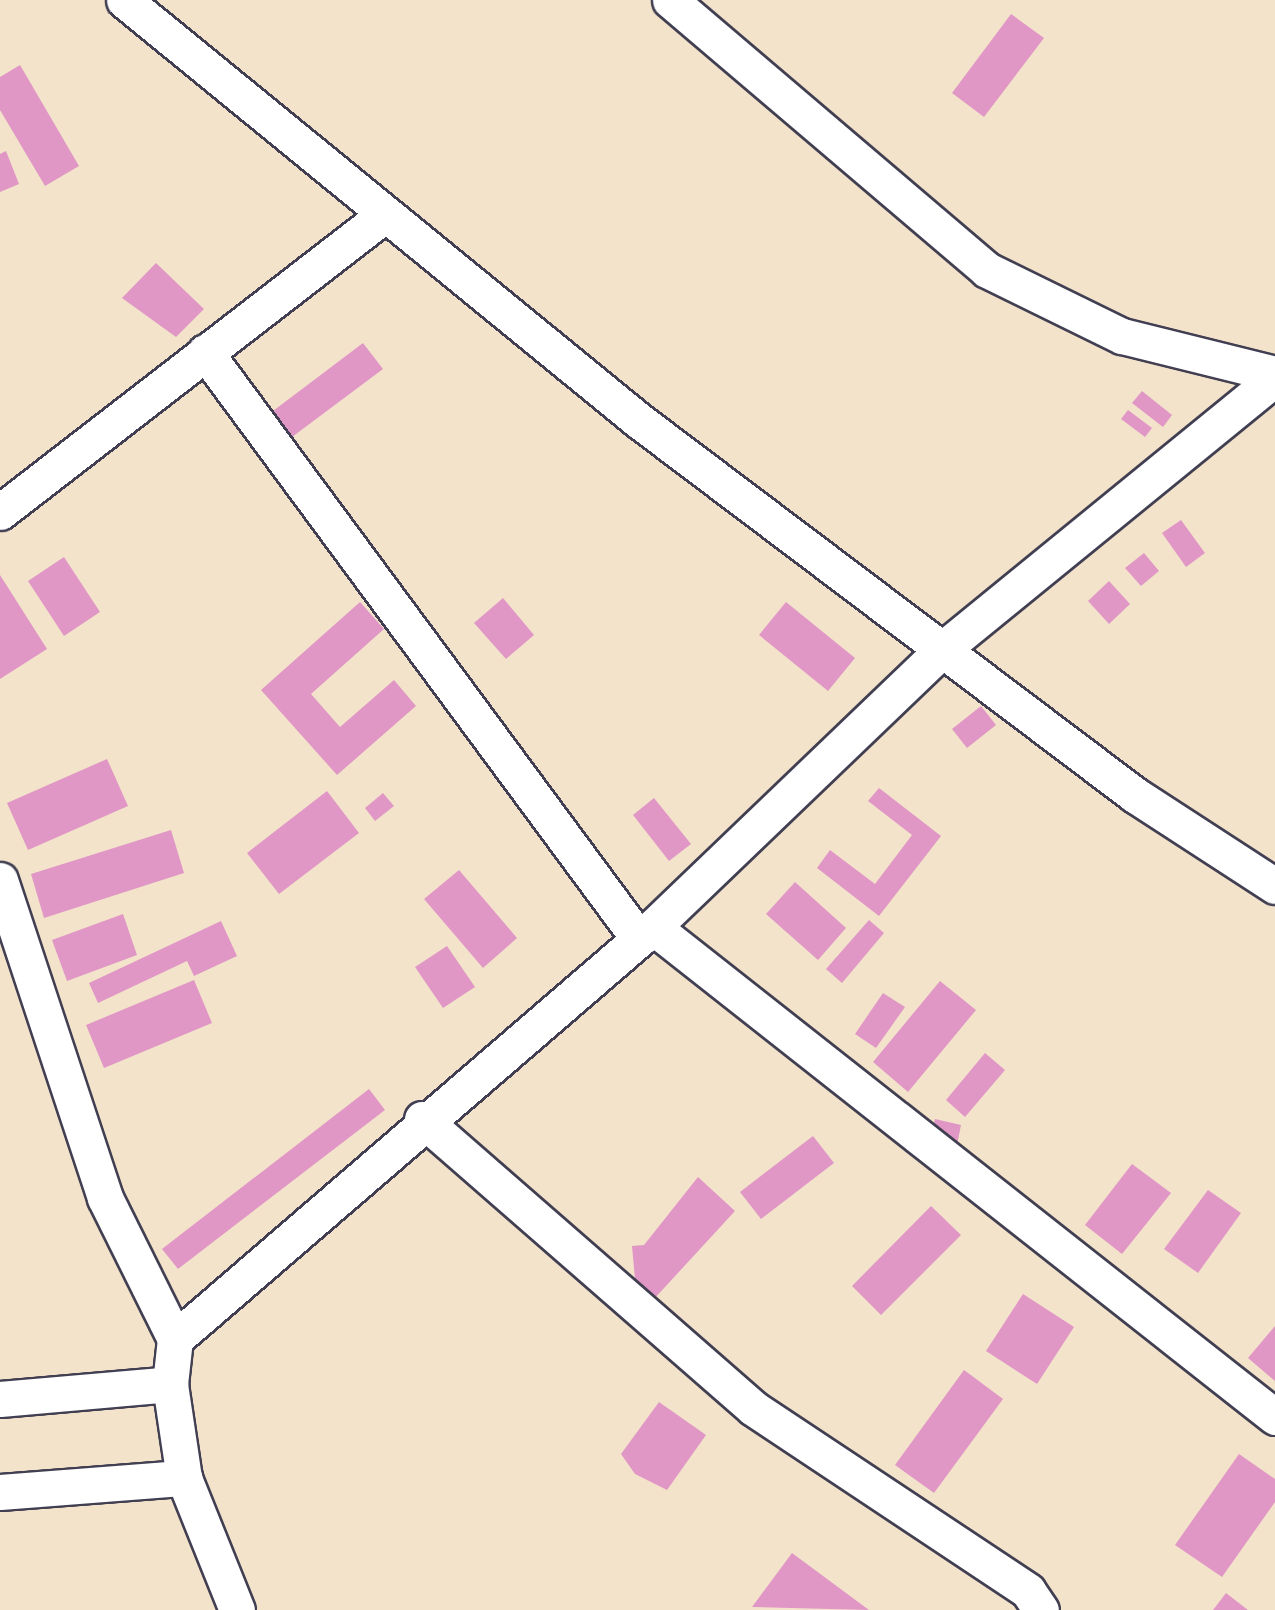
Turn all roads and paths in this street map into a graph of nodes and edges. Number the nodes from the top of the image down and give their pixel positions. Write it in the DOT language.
graph roads {
  1 [pos="124,0"];
  2 [pos="670,0"];
  3 [pos="383,216"];
  4 [pos="204,352"];
  5 [pos="1275,376"];
  6 [pos="0,512"];
  7 [pos="943,649"];
  8 [pos="0,880"];
  9 [pos="1275,886"];
  10 [pos="646,933"];
  11 [pos="422,1119"];
  12 [pos="175,1339"];
  13 [pos="170,1384"];
  14 [pos="0,1399"];
  15 [pos="1275,1417"];
  16 [pos="184,1478"];
  17 [pos="0,1492"];
  18 [pos="237,1610"];
  19 [pos="1041,1610"];
  1 -- 3 [label="street"];
  2 -- 5 [label="street"];
  3 -- 4 [label="street"];
  3 -- 7 [label="street"];
  4 -- 6 [label="street"];
  4 -- 10 [label="street"];
  5 -- 7 [label="street"];
  7 -- 9 [label="street"];
  7 -- 10 [label="street"];
  8 -- 12 [label="street"];
  10 -- 11 [label="street"];
  10 -- 15 [label="street"];
  11 -- 12 [label="street"];
  11 -- 19 [label="street"];
  12 -- 13 [label="street"];
  13 -- 14 [label="street"];
  13 -- 16 [label="street"];
  16 -- 17 [label="street"];
  16 -- 18 [label="street"];
}
